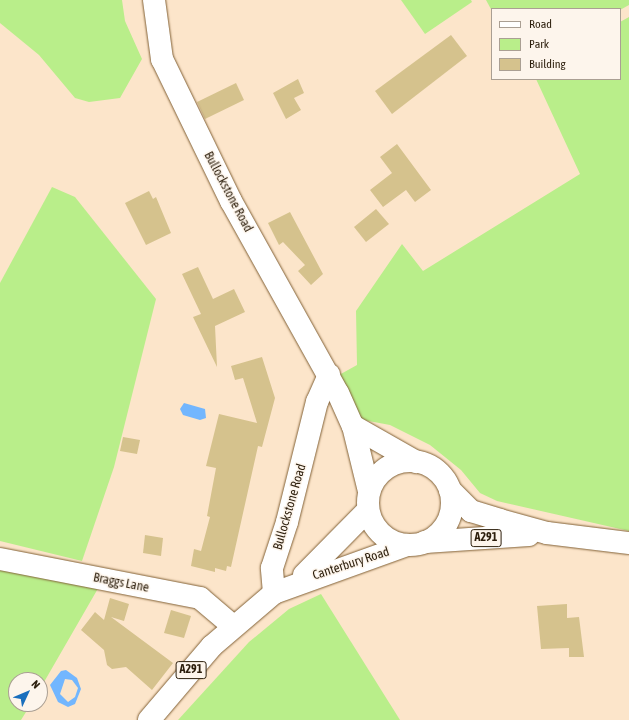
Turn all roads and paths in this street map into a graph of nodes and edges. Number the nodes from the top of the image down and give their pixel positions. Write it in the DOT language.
graph roads {
  1 [pos="154,0"];
  2 [pos="329,375"];
  3 [pos="353,426"];
  4 [pos="416,462"];
  5 [pos="450,490"];
  6 [pos="369,500"];
  7 [pos="546,533"];
  8 [pos="629,543"];
  9 [pos="416,544"];
  10 [pos="0,559"];
  11 [pos="294,583"];
  12 [pos="274,593"];
  13 [pos="233,626"];
  14 [pos="149,720"];
  1 -- 2 [label="street, Bullockstone Road"];
  2 -- 3 [label="street, Bullockstone Road"];
  2 -- 12 [label="street, Bullockstone Road"];
  3 -- 4 [label="street"];
  3 -- 6 [label="street, Bullockstone Road"];
  4 -- 5 [label="street"];
  4 -- 6 [label="street"];
  5 -- 7 [label="street, Canterbury Road / A291"];
  5 -- 9 [label="street"];
  6 -- 9 [label="street"];
  6 -- 11 [label="street, Canterbury Road / A291"];
  7 -- 8 [label="street, Canterbury Road / A291"];
  7 -- 9 [label="street, Canterbury Road / A291"];
  9 -- 11 [label="street, Canterbury Road / A291"];
  10 -- 13 [label="street, Braggs Lane"];
  11 -- 12 [label="street, Canterbury Road / A291"];
  12 -- 13 [label="street, Canterbury Road / A291"];
  13 -- 14 [label="street, Canterbury Road / A291"];
}
